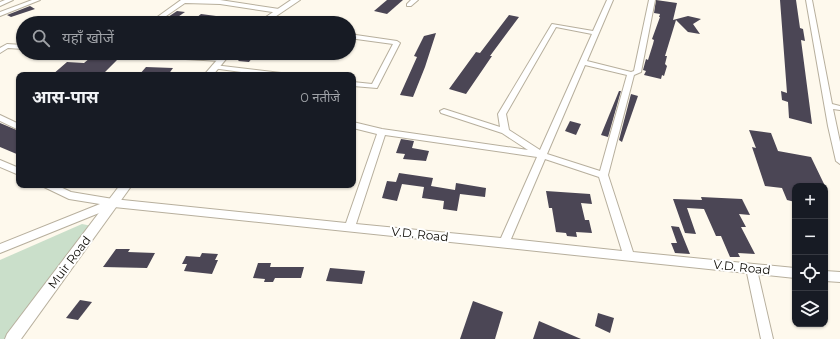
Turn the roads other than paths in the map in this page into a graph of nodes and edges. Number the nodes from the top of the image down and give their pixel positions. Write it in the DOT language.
graph roads {
  1 [pos="10,0"];
  2 [pos="35,0"];
  3 [pos="184,0"];
  4 [pos="296,0"];
  5 [pos="415,0"];
  6 [pos="610,0"];
  7 [pos="652,0"];
  8 [pos="809,0"];
  9 [pos="0,4"];
  10 [pos="409,5"];
  11 [pos="279,11"];
  12 [pos="0,14"];
  13 [pos="162,16"];
  14 [pos="272,16"];
  15 [pos="596,33"];
  16 [pos="356,37"];
  17 [pos="16,47"];
  18 [pos="0,51"];
  19 [pos="221,60"];
  20 [pos="583,62"];
  21 [pos="211,72"];
  22 [pos="631,74"];
  23 [pos="356,84"];
  24 [pos="828,105"];
  25 [pos="840,108"];
  26 [pos="444,111"];
  27 [pos="0,118"];
  28 [pos="16,126"];
  29 [pos="356,126"];
  30 [pos="506,130"];
  31 [pos="382,132"];
  32 [pos="542,155"];
  33 [pos="840,160"];
  34 [pos="0,163"];
  35 [pos="16,171"];
  36 [pos="603,175"];
  37 [pos="54,188"];
  38 [pos="124,188"];
  39 [pos="113,203"];
  40 [pos="350,227"];
  41 [pos="504,243"];
  42 [pos="0,249"];
  43 [pos="629,256"];
  44 [pos="751,268"];
  45 [pos="792,272"];
  46 [pos="828,276"];
  47 [pos="840,277"];
  48 [pos="12,339"];
  49 [pos="767,339"];
  1 -- 9 [label="street"];
  2 -- 12 [label="street"];
  3 -- 11 [label="street"];
  3 -- 13 [label="street"];
  4 -- 11 [label="main road"];
  5 -- 10 [label="street"];
  6 -- 15 [label="street"];
  7 -- 22 [label="street"];
  8 -- 24 [label="street"];
  11 -- 14 [label="main road"];
  15 -- 20 [label="street"];
  15 -- 30 [label="street"];
  16 -- 23 [label="street"];
  17 -- 18 [label="street"];
  19 -- 21 [label="main road"];
  20 -- 22 [label="street"];
  20 -- 32 [label="street"];
  22 -- 36 [label="street"];
  24 -- 25 [label="street"];
  24 -- 33 [label="street"];
  26 -- 30 [label="street"];
  27 -- 28 [label="street"];
  29 -- 31 [label="street"];
  30 -- 32 [label="street"];
  31 -- 32 [label="street"];
  31 -- 40 [label="street"];
  32 -- 36 [label="street"];
  32 -- 41 [label="street"];
  34 -- 35 [label="street"];
  36 -- 43 [label="street"];
  37 -- 39 [label="street, V.D. Road"];
  38 -- 39 [label="main road, Muir Road"];
  39 -- 40 [label="street, V.D. Road"];
  39 -- 42 [label="street"];
  39 -- 48 [label="main road, Muir Road"];
  40 -- 41 [label="street, V.D. Road"];
  41 -- 43 [label="street, V.D. Road"];
  43 -- 44 [label="street, V.D. Road"];
  44 -- 45 [label="street, V.D. Road"];
  44 -- 49 [label="street"];
  46 -- 47 [label="street"];
}
